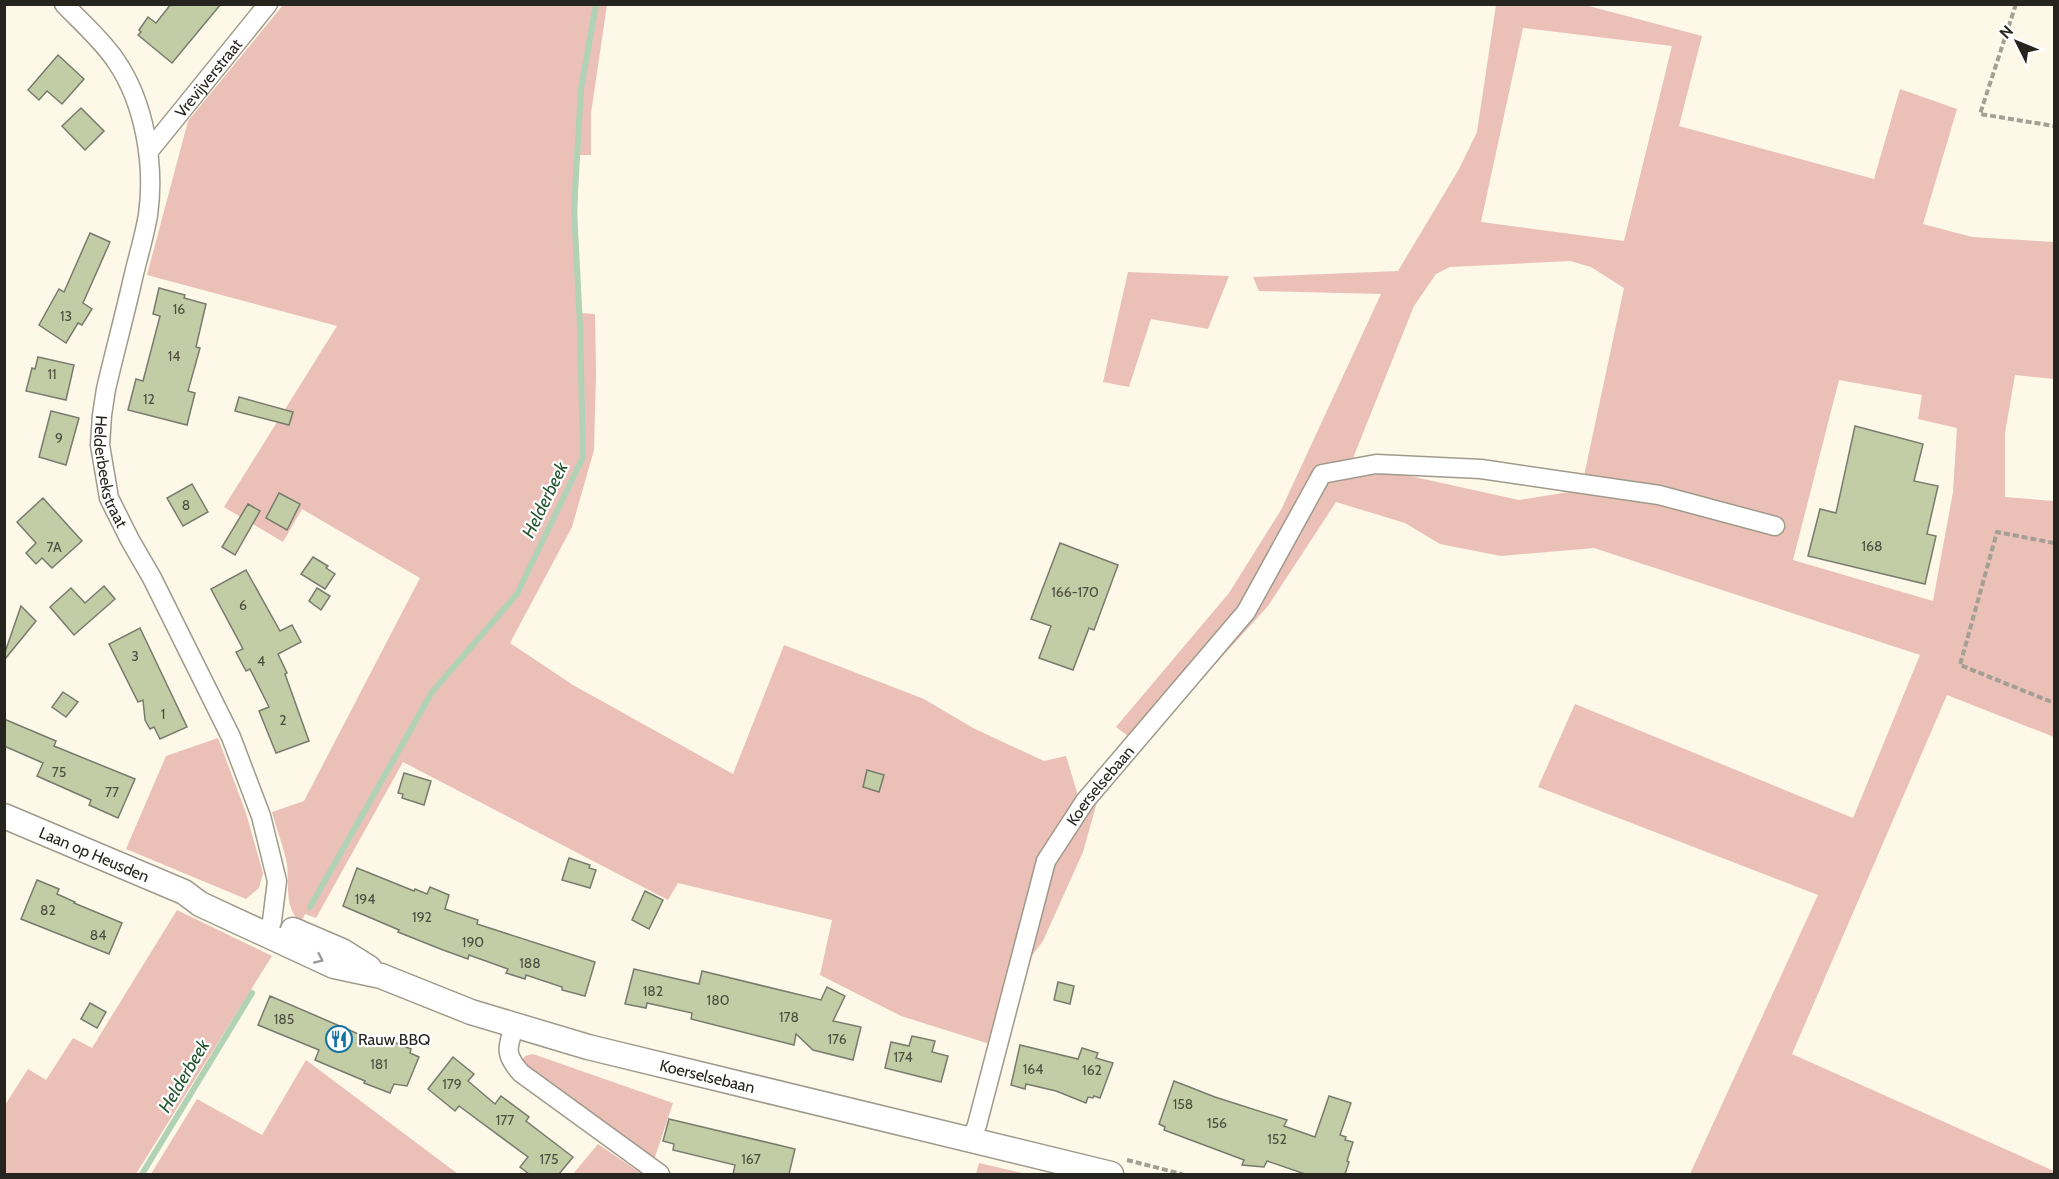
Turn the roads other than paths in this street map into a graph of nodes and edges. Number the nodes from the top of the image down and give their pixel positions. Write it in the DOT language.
graph roads {
  1 [pos="64,4"];
  2 [pos="268,4"];
  3 [pos="148,152"];
  4 [pos="1775,526"];
  5 [pos="4,816"];
  6 [pos="269,928"];
  7 [pos="515,1025"];
  8 [pos="971,1140"];
  9 [pos="660,1174"];
  10 [pos="1111,1174"];
  1 -- 3 [label="street, Helderbeekstraat"];
  2 -- 3 [label="street, Vrevijverstraat"];
  3 -- 6 [label="street, Helderbeekstraat"];
  4 -- 8 [label="street, Koerselsebaan"];
  5 -- 6 [label="street, Laan op Heusden"];
  6 -- 7 [label="street, Koerselsebaan"];
  7 -- 8 [label="street, Koerselsebaan"];
  7 -- 9 [label="street"];
  8 -- 10 [label="street, Koerselsebaan"];
}
